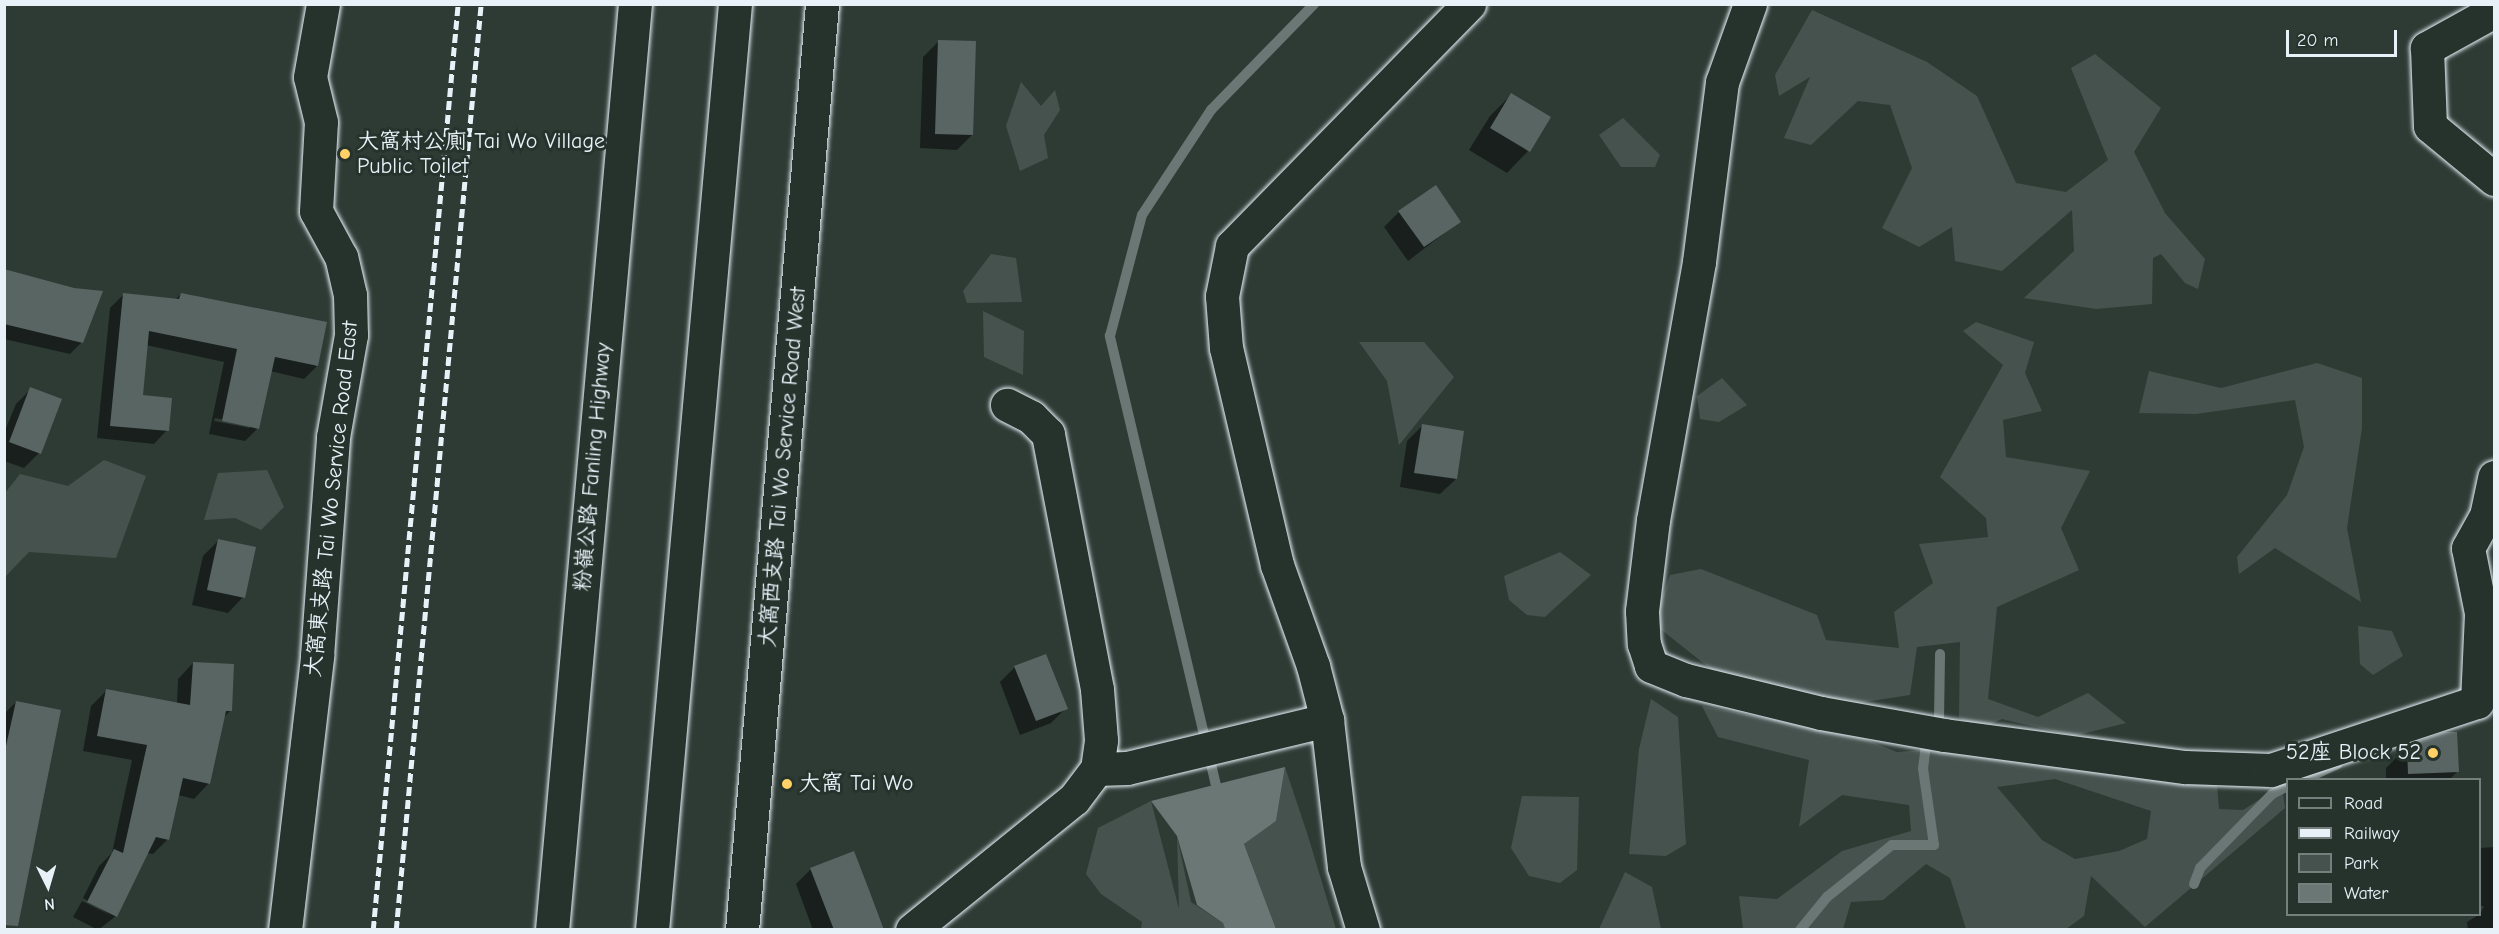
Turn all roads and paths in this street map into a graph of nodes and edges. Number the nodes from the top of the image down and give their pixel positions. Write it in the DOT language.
graph roads {
  1 [pos="323,4"];
  2 [pos="635,4"];
  3 [pos="735,4"];
  4 [pos="822,4"];
  5 [pos="1469,4"];
  6 [pos="1750,4"];
  7 [pos="2494,11"];
  8 [pos="2494,179"];
  9 [pos="1007,405"];
  10 [pos="2494,477"];
  11 [pos="1327,720"];
  12 [pos="1112,769"];
  13 [pos="285,930"];
  14 [pos="552,930"];
  15 [pos="652,930"];
  16 [pos="742,930"];
  17 [pos="912,930"];
  18 [pos="1363,930"];
  1 -- 13 [label="main road, 大窩東支路 Tai Wo Service Road East"];
  2 -- 14 [label="main road, 粉嶺公路 Fanling Highway"];
  3 -- 15 [label="main road"];
  4 -- 16 [label="main road, 大窩西支路 Tai Wo Service Road West"];
  5 -- 11 [label="main road"];
  6 -- 10 [label="main road"];
  7 -- 8 [label="main road"];
  9 -- 12 [label="main road"];
  11 -- 12 [label="main road"];
  11 -- 18 [label="main road"];
  12 -- 17 [label="main road"];
}
